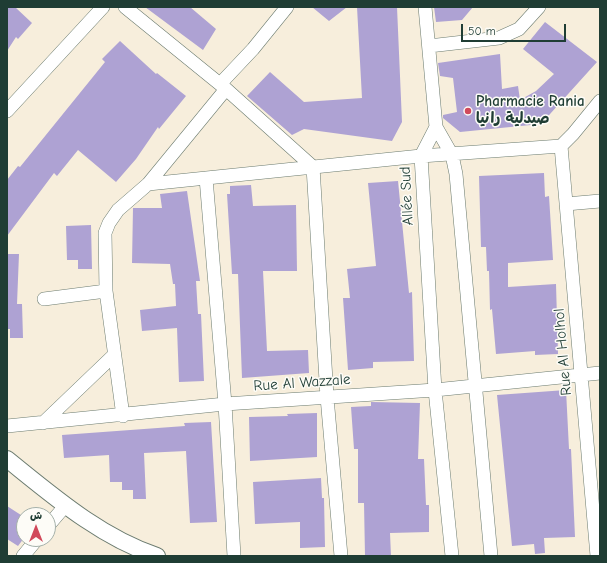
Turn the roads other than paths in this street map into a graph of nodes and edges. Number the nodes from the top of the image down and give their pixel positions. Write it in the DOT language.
graph roads {
  1 [pos="103,7"];
  2 [pos="125,7"];
  3 [pos="287,7"];
  4 [pos="425,7"];
  5 [pos="539,7"];
  6 [pos="429,46"];
  7 [pos="223,87"];
  8 [pos="600,101"];
  9 [pos="7,111"];
  10 [pos="436,127"];
  11 [pos="561,146"];
  12 [pos="452,155"];
  13 [pos="421,156"];
  14 [pos="313,167"];
  15 [pos="206,178"];
  16 [pos="148,184"];
  17 [pos="600,201"];
  18 [pos="566,204"];
  19 [pos="106,291"];
  20 [pos="44,299"];
  21 [pos="114,355"];
  22 [pos="600,373"];
  23 [pos="580,375"];
  24 [pos="474,386"];
  25 [pos="435,390"];
  26 [pos="327,397"];
  27 [pos="225,404"];
  28 [pos="123,416"];
  29 [pos="43,423"];
  30 [pos="7,426"];
  31 [pos="7,459"];
  32 [pos="65,506"];
  33 [pos="56,517"];
  34 [pos="30,547"];
  35 [pos="134,552"];
  36 [pos="23,556"];
  37 [pos="157,556"];
  38 [pos="234,556"];
  39 [pos="341,556"];
  40 [pos="452,556"];
  41 [pos="491,556"];
  42 [pos="597,556"];
  1 -- 9 [label="street"];
  2 -- 7 [label="street"];
  3 -- 7 [label="street"];
  4 -- 6 [label="street"];
  5 -- 6 [label="street"];
  6 -- 10 [label="street"];
  7 -- 14 [label="street"];
  7 -- 16 [label="street"];
  8 -- 11 [label="street"];
  10 -- 12 [label="street"];
  10 -- 13 [label="street, Allée Sud"];
  11 -- 12 [label="street"];
  11 -- 18 [label="street, Rue Al Holhol"];
  12 -- 13 [label="street"];
  12 -- 24 [label="street"];
  13 -- 14 [label="street"];
  13 -- 25 [label="street, Allée Sud"];
  14 -- 15 [label="street"];
  14 -- 26 [label="street"];
  15 -- 16 [label="street"];
  15 -- 27 [label="street"];
  16 -- 19 [label="street"];
  17 -- 18 [label="street"];
  18 -- 23 [label="street, Rue Al Holhol"];
  19 -- 20 [label="street"];
  19 -- 21 [label="street"];
  21 -- 28 [label="street"];
  21 -- 29 [label="street"];
  22 -- 23 [label="street, Rue Al Wazzale"];
  23 -- 24 [label="street, Rue Al Wazzale"];
  23 -- 42 [label="street, Rue Al Holhol"];
  24 -- 25 [label="street, Rue Al Wazzale"];
  24 -- 41 [label="street"];
  25 -- 26 [label="street, Rue Al Wazzale"];
  25 -- 40 [label="street, Allée Sud"];
  26 -- 27 [label="street, Rue Al Wazzale"];
  26 -- 39 [label="street"];
  27 -- 28 [label="street, Rue Al Wazzale"];
  27 -- 38 [label="street"];
  28 -- 29 [label="street, Rue Al Wazzale"];
  29 -- 30 [label="street, Rue Al Wazzale"];
  31 -- 32 [label="street"];
  32 -- 33 [label="street"];
  32 -- 35 [label="street"];
  34 -- 36 [label="street"];
  35 -- 37 [label="street"];
}
